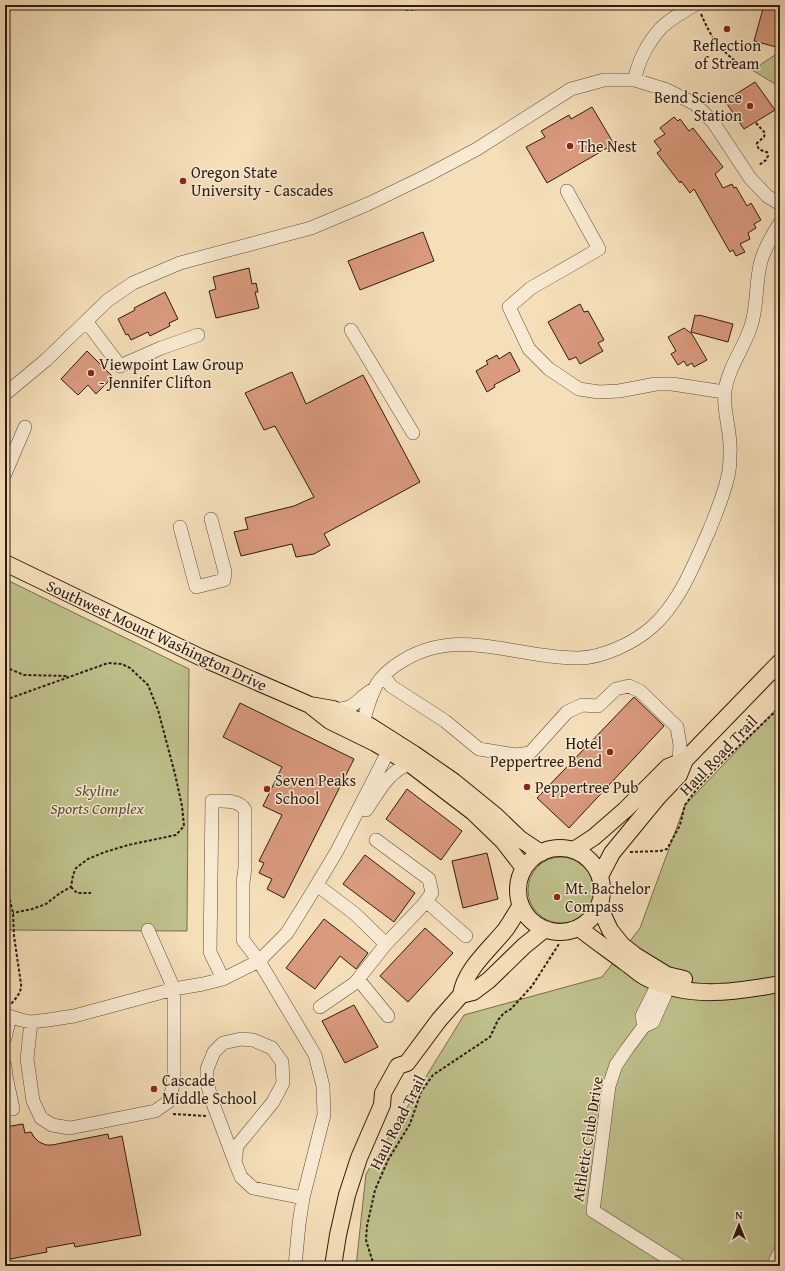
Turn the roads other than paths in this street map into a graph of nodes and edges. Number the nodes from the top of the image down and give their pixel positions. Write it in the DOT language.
graph roads {
  1 [pos="698,9"];
  2 [pos="635,80"];
  3 [pos="567,191"];
  4 [pos="780,204"];
  5 [pos="780,224"];
  6 [pos="86,321"];
  7 [pos="351,330"];
  8 [pos="198,335"];
  9 [pos="724,392"];
  10 [pos="5,394"];
  11 [pos="25,427"];
  12 [pos="413,433"];
  13 [pos="5,474"];
  14 [pos="211,519"];
  15 [pos="180,527"];
  16 [pos="5,563"];
  17 [pos="780,662"];
  18 [pos="384,676"];
  19 [pos="374,689"];
  20 [pos="310,705"];
  21 [pos="332,709"];
  22 [pos="363,723"];
  23 [pos="391,746"];
  24 [pos="682,761"];
  25 [pos="410,764"];
  26 [pos="376,840"];
  27 [pos="574,850"];
  28 [pos="337,851"];
  29 [pos="541,853"];
  30 [pos="524,868"];
  31 [pos="600,876"];
  32 [pos="317,885"];
  33 [pos="426,901"];
  34 [pos="521,905"];
  35 [pos="599,906"];
  36 [pos="579,928"];
  37 [pos="546,929"];
  38 [pos="148,930"];
  39 [pos="466,936"];
  40 [pos="386,944"];
  41 [pos="259,961"];
  42 [pos="780,974"];
  43 [pos="223,978"];
  44 [pos="358,979"];
  45 [pos="662,984"];
  46 [pos="780,984"];
  47 [pos="174,989"];
  48 [pos="462,995"];
  49 [pos="320,1007"];
  50 [pos="15,1016"];
  51 [pos="388,1016"];
  52 [pos="5,1038"];
  53 [pos="5,1073"];
  54 [pos="13,1109"];
  55 [pos="234,1162"];
  56 [pos="303,1198"];
  57 [pos="780,1252"];
  58 [pos="295,1266"];
  59 [pos="333,1266"];
  60 [pos="680,1266"];
  61 [pos="773,1266"];
  1 -- 2 [label="street"];
  2 -- 4 [label="street"];
  2 -- 6 [label="street"];
  3 -- 9 [label="street"];
  5 -- 9 [label="street"];
  6 -- 8 [label="street"];
  6 -- 10 [label="street"];
  7 -- 12 [label="street"];
  9 -- 18 [label="street"];
  11 -- 13 [label="street"];
  14 -- 15 [label="street"];
  16 -- 20 [label="main road, Southwest Mount Washington Drive"];
  17 -- 24 [label="main road"];
  18 -- 19 [label="street"];
  18 -- 24 [label="street"];
  19 -- 21 [label="street"];
  19 -- 22 [label="street"];
  20 -- 21 [label="main road, Southwest Mount Washington Drive"];
  20 -- 23 [label="main road, Southwest Mount Washington Drive"];
  21 -- 22 [label="main road, Southwest Mount Washington Drive"];
  22 -- 23 [label="main road, Southwest Mount Washington Drive"];
  23 -- 25 [label="main road, Southwest Mount Washington Drive"];
  23 -- 28 [label="street"];
  23 -- 29 [label="main road, Southwest Mount Washington Drive"];
  24 -- 27 [label="main road"];
  24 -- 31 [label="main road"];
  25 -- 28 [label="street"];
  25 -- 30 [label="main road, Southwest Mount Washington Drive"];
  26 -- 33 [label="street"];
  27 -- 29 [label="main road"];
  27 -- 31 [label="main road"];
  28 -- 32 [label="street"];
  29 -- 30 [label="main road"];
  30 -- 34 [label="main road"];
  31 -- 35 [label="main road"];
  32 -- 40 [label="street"];
  32 -- 41 [label="street"];
  33 -- 39 [label="street"];
  33 -- 40 [label="street"];
  34 -- 37 [label="main road"];
  34 -- 48 [label="main road"];
  35 -- 36 [label="main road"];
  35 -- 42 [label="main road"];
  36 -- 37 [label="main road"];
  36 -- 45 [label="main road"];
  37 -- 48 [label="main road"];
  38 -- 47 [label="street"];
  40 -- 44 [label="street"];
  41 -- 43 [label="street"];
  41 -- 43 [label="street"];
  41 -- 56 [label="street"];
  43 -- 47 [label="street"];
  44 -- 49 [label="street"];
  44 -- 51 [label="street"];
  45 -- 46 [label="main road"];
  45 -- 60 [label="street, Athletic Club Drive"];
  47 -- 50 [label="street"];
  47 -- 50 [label="street"];
  48 -- 59 [label="main road"];
  50 -- 52 [label="street"];
  53 -- 54 [label="street"];
  55 -- 55 [label="street"];
  55 -- 56 [label="street"];
  56 -- 58 [label="street"];
  57 -- 61 [label="street"];
}
